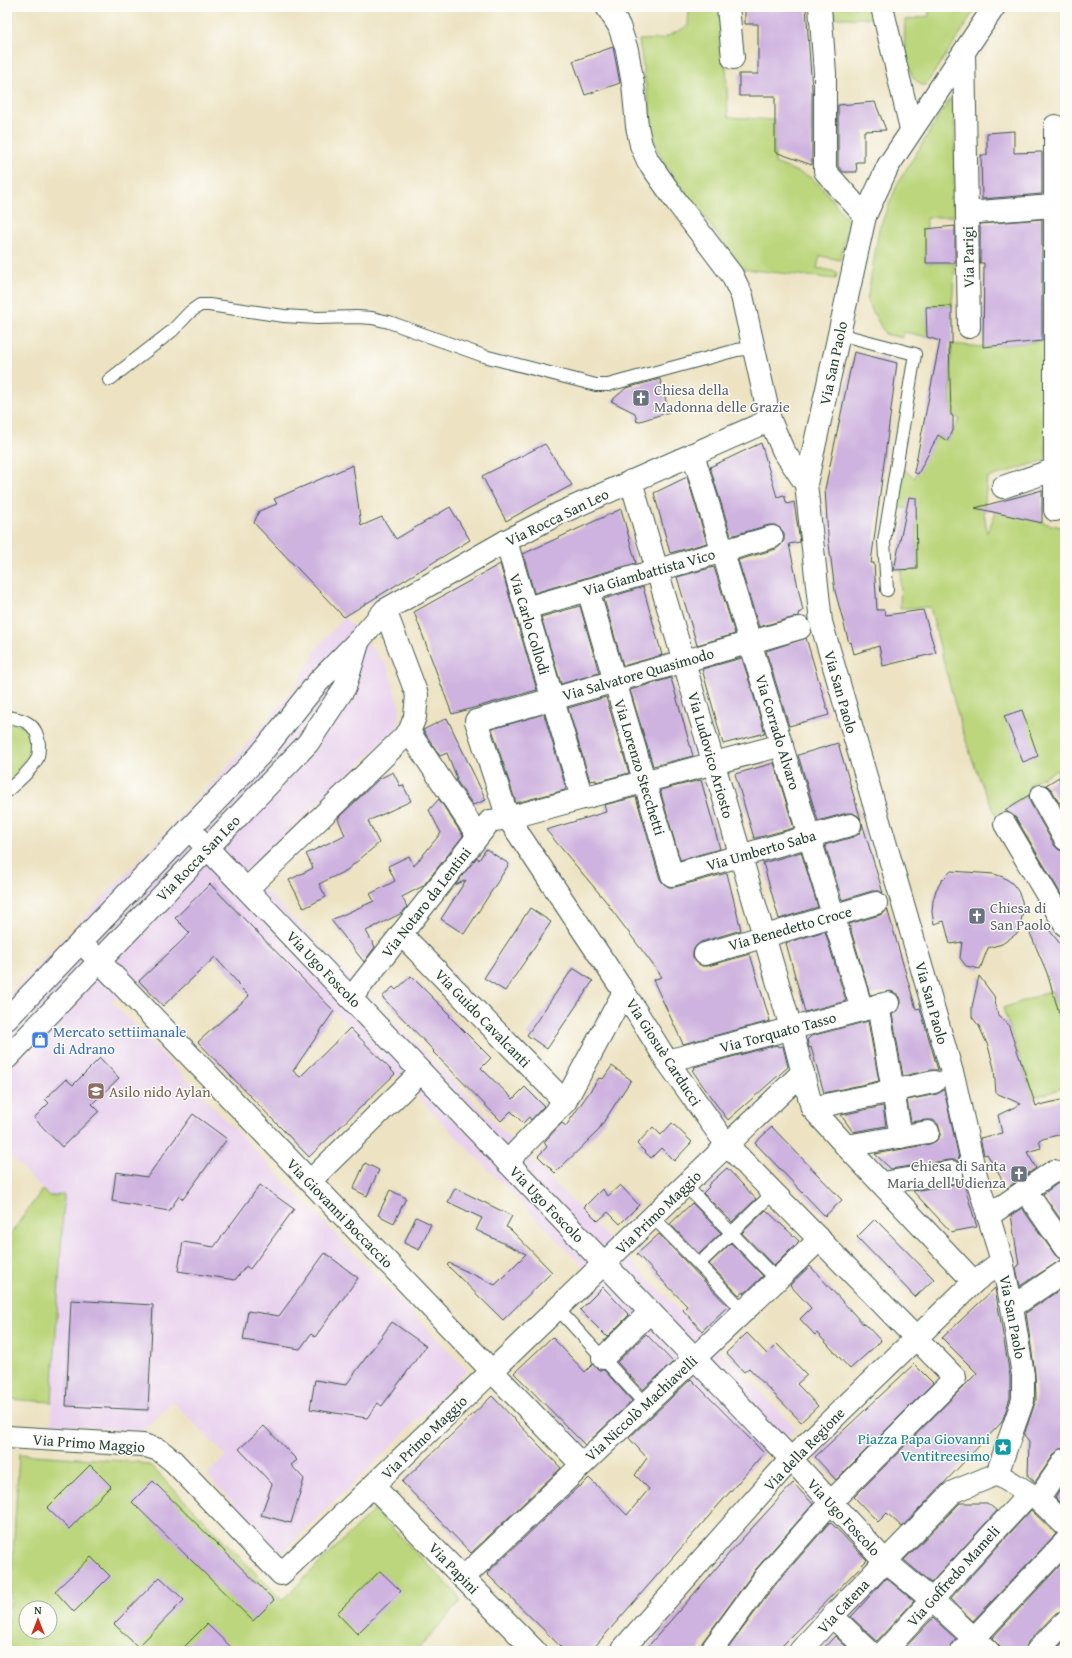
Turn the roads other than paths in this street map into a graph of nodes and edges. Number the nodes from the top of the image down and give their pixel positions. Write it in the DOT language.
graph roads {
  1 [pos="607,7"];
  2 [pos="728,7"];
  3 [pos="820,7"];
  4 [pos="882,7"];
  5 [pos="994,7"];
  6 [pos="964,53"];
  7 [pos="734,58"];
  8 [pos="1055,126"];
  9 [pos="912,129"];
  10 [pos="1060,206"];
  11 [pos="967,213"];
  12 [pos="865,216"];
  13 [pos="969,327"];
  14 [pos="839,334"];
  15 [pos="1060,344"];
  16 [pos="754,348"];
  17 [pos="109,380"];
  18 [pos="770,420"];
  19 [pos="694,454"];
  20 [pos="1060,467"];
  21 [pos="631,481"];
  22 [pos="806,484"];
  23 [pos="1002,487"];
  24 [pos="1055,510"];
  25 [pos="772,537"];
  26 [pos="506,541"];
  27 [pos="723,551"];
  28 [pos="657,570"];
  29 [pos="588,590"];
  30 [pos="887,590"];
  31 [pos="526,608"];
  32 [pos="385,610"];
  33 [pos="800,628"];
  34 [pos="360,639"];
  35 [pos="751,642"];
  36 [pos="684,661"];
  37 [pos="615,681"];
  38 [pos="553,699"];
  39 [pos="7,717"];
  40 [pos="476,721"];
  41 [pos="410,732"];
  42 [pos="782,745"];
  43 [pos="714,763"];
  44 [pos="645,782"];
  45 [pos="7,791"];
  46 [pos="1041,796"];
  47 [pos="582,798"];
  48 [pos="508,818"];
  49 [pos="1005,824"];
  50 [pos="850,825"];
  51 [pos="189,829"];
  52 [pos="478,836"];
  53 [pos="809,836"];
  54 [pos="1065,839"];
  55 [pos="208,848"];
  56 [pos="741,856"];
  57 [pos="672,875"];
  58 [pos="247,889"];
  59 [pos="876,903"];
  60 [pos="1062,914"];
  61 [pos="833,916"];
  62 [pos="401,934"];
  63 [pos="764,936"];
  64 [pos="80,942"];
  65 [pos="705,954"];
  66 [pos="99,961"];
  67 [pos="624,992"];
  68 [pos="351,998"];
  69 [pos="876,1006"];
  70 [pos="7,1019"];
  71 [pos="791,1028"];
  72 [pos="7,1058"];
  73 [pos="667,1061"];
  74 [pos="421,1072"];
  75 [pos="803,1072"];
  76 [pos="934,1082"];
  77 [pos="893,1091"];
  78 [pos="565,1102"];
  79 [pos="812,1108"];
  80 [pos="928,1132"];
  81 [pos="901,1137"];
  82 [pos="727,1145"];
  83 [pos="846,1146"];
  84 [pos="507,1162"];
  85 [pos="1054,1171"];
  86 [pos="952,1172"];
  87 [pos="310,1181"];
  88 [pos="882,1184"];
  89 [pos="685,1185"];
  90 [pos="1025,1190"];
  91 [pos="774,1192"];
  92 [pos="988,1216"];
  93 [pos="653,1217"];
  94 [pos="732,1233"];
  95 [pos="820,1239"];
  96 [pos="1065,1248"];
  97 [pos="1002,1261"];
  98 [pos="604,1263"];
  99 [pos="699,1264"];
  100 [pos="776,1280"];
  101 [pos="1062,1281"];
  102 [pos="974,1282"];
  103 [pos="1012,1307"];
  104 [pos="557,1308"];
  105 [pos="744,1311"];
  106 [pos="650,1312"];
  107 [pos="917,1338"];
  108 [pos="603,1358"];
  109 [pos="694,1358"];
  110 [pos="492,1372"];
  111 [pos="645,1404"];
  112 [pos="7,1437"];
  113 [pos="791,1459"];
  114 [pos="581,1464"];
  115 [pos="1063,1466"];
  116 [pos="997,1474"];
  117 [pos="373,1486"];
  118 [pos="1033,1496"];
  119 [pos="830,1502"];
  120 [pos="1065,1525"];
  121 [pos="1065,1542"];
  122 [pos="885,1561"];
  123 [pos="463,1578"];
  124 [pos="932,1600"];
  125 [pos="832,1616"];
  126 [pos="1065,1622"];
  127 [pos="974,1647"];
  128 [pos="535,1651"];
  129 [pos="621,1651"];
  130 [pos="711,1651"];
  131 [pos="800,1651"];
  132 [pos="869,1651"];
  133 [pos="885,1651"];
  134 [pos="1037,1651"];
  1 -- 16 [label="street"];
  2 -- 7 [label="street"];
  3 -- 12 [label="street"];
  4 -- 9 [label="street"];
  5 -- 6 [label="street, Via San Paolo"];
  6 -- 9 [label="street, Via San Paolo"];
  6 -- 11 [label="street"];
  8 -- 10 [label="street"];
  9 -- 12 [label="street, Via San Paolo"];
  10 -- 11 [label="street, Via Parigi"];
  10 -- 15 [label="street"];
  11 -- 13 [label="street, Via Parigi"];
  12 -- 14 [label="street, Via San Paolo"];
  14 -- 22 [label="street, Via San Paolo"];
  14 -- 30 [label="lane"];
  15 -- 20 [label="street"];
  16 -- 17 [label="lane"];
  16 -- 18 [label="street"];
  18 -- 19 [label="street, Via Rocca San Leo"];
  18 -- 22 [label="street"];
  19 -- 21 [label="street, Via Rocca San Leo"];
  19 -- 27 [label="street, Via Corrado Alvaro"];
  20 -- 23 [label="street"];
  20 -- 24 [label="street"];
  21 -- 26 [label="street, Via Rocca San Leo"];
  21 -- 28 [label="street, Via Ludovico Ariosto"];
  22 -- 92 [label="street, Via San Paolo"];
  25 -- 27 [label="street, Via Giambattista Vico"];
  26 -- 31 [label="street, Via Carlo Collodi"];
  26 -- 32 [label="street, Via Rocca San Leo"];
  27 -- 28 [label="street, Via Giambattista Vico"];
  27 -- 35 [label="street, Via Corrado Alvaro"];
  28 -- 29 [label="street, Via Giambattista Vico"];
  28 -- 36 [label="street, Via Ludovico Ariosto"];
  29 -- 31 [label="street, Via Giambattista Vico"];
  29 -- 37 [label="street, Via Lorenzo Stecchetti"];
  31 -- 38 [label="street, Via Carlo Collodi"];
  32 -- 34 [label="street, Via Rocca San Leo"];
  32 -- 41 [label="street"];
  33 -- 35 [label="street, Via Salvatore Quasimodo"];
  34 -- 51 [label="street, Via Rocca San Leo"];
  34 -- 55 [label="street, Via Rocca San Leo"];
  35 -- 36 [label="street, Via Salvatore Quasimodo"];
  35 -- 42 [label="street, Via Corrado Alvaro"];
  36 -- 37 [label="street, Via Salvatore Quasimodo"];
  36 -- 43 [label="street, Via Ludovico Ariosto"];
  37 -- 38 [label="street, Via Salvatore Quasimodo"];
  37 -- 44 [label="street, Via Lorenzo Stecchetti"];
  38 -- 40 [label="street, Via Salvatore Quasimodo"];
  38 -- 47 [label="street, Via Carlo Collodi"];
  39 -- 45 [label="lane"];
  40 -- 48 [label="street, Via Giosuè Carducci"];
  41 -- 52 [label="street"];
  41 -- 58 [label="street"];
  42 -- 43 [label="street, Via Notaro da Lentini"];
  42 -- 53 [label="street, Via Corrado Alvaro"];
  43 -- 44 [label="street, Via Notaro da Lentini"];
  43 -- 56 [label="street, Via Ludovico Ariosto"];
  44 -- 47 [label="street, Via Notaro da Lentini"];
  44 -- 57 [label="street, Via Lorenzo Stecchetti"];
  46 -- 54 [label="street"];
  47 -- 48 [label="street, Via Notaro da Lentini"];
  48 -- 52 [label="street, Via Notaro da Lentini"];
  48 -- 67 [label="street, Via Giosuè Carducci"];
  49 -- 60 [label="street"];
  50 -- 53 [label="street, Via Umberto Saba"];
  51 -- 55 [label="street, Via Ugo Foscolo"];
  51 -- 64 [label="street, Via Rocca San Leo"];
  52 -- 62 [label="street, Via Notaro da Lentini"];
  53 -- 56 [label="street, Via Umberto Saba"];
  53 -- 61 [label="street, Via Corrado Alvaro"];
  55 -- 58 [label="street, Via Ugo Foscolo"];
  55 -- 66 [label="street, Via Rocca San Leo"];
  56 -- 57 [label="street, Via Umberto Saba"];
  56 -- 63 [label="street, Via Ludovico Ariosto"];
  58 -- 68 [label="street, Via Ugo Foscolo"];
  59 -- 61 [label="street, Via Benedetto Croce"];
  61 -- 63 [label="street, Via Benedetto Croce"];
  61 -- 69 [label="street, Via Corrado Alvaro"];
  62 -- 68 [label="street, Via Notaro da Lentini"];
  62 -- 78 [label="street, Via Guido Cavalcanti"];
  63 -- 65 [label="street, Via Benedetto Croce"];
  63 -- 71 [label="street, Via Ludovico Ariosto"];
  64 -- 66 [label="street, Via Giovanni Boccaccio"];
  64 -- 70 [label="street, Via Rocca San Leo"];
  66 -- 72 [label="street, Via Rocca San Leo"];
  66 -- 87 [label="street, Via Giovanni Boccaccio"];
  67 -- 73 [label="street, Via Giosuè Carducci"];
  67 -- 78 [label="street"];
  68 -- 74 [label="street, Via Ugo Foscolo"];
  69 -- 71 [label="street, Via Torquato Tasso"];
  69 -- 77 [label="street, Via Corrado Alvaro"];
  71 -- 73 [label="street, Via Torquato Tasso"];
  71 -- 75 [label="street, Via Ludovico Ariosto"];
  73 -- 82 [label="street, Via Giosuè Carducci"];
  74 -- 84 [label="street, Via Ugo Foscolo"];
  74 -- 87 [label="street"];
  75 -- 79 [label="street, Via Ludovico Ariosto"];
  75 -- 82 [label="street, Via Primo Maggio"];
  76 -- 77 [label="street"];
  77 -- 79 [label="street"];
  77 -- 81 [label="street, Via Corrado Alvaro"];
  78 -- 84 [label="street"];
  79 -- 83 [label="street"];
  80 -- 81 [label="street"];
  81 -- 83 [label="street"];
  82 -- 89 [label="street, Via Primo Maggio"];
  82 -- 91 [label="street, Via Giosuè Carducci"];
  83 -- 88 [label="street"];
  84 -- 98 [label="street, Via Ugo Foscolo"];
  85 -- 90 [label="street"];
  86 -- 88 [label="street"];
  87 -- 110 [label="street, Via Giovanni Boccaccio"];
  88 -- 102 [label="street"];
  89 -- 93 [label="street, Via Primo Maggio"];
  89 -- 94 [label="lane"];
  90 -- 92 [label="street"];
  90 -- 96 [label="street"];
  91 -- 94 [label="lane"];
  91 -- 95 [label="street, Via Giosuè Carducci"];
  92 -- 97 [label="street, Via San Paolo"];
  93 -- 98 [label="street, Via Primo Maggio"];
  93 -- 99 [label="lane"];
  94 -- 99 [label="lane"];
  94 -- 100 [label="lane"];
  95 -- 100 [label="street, Via Niccolò Machiavelli"];
  95 -- 107 [label="street, Via Giosuè Carducci"];
  97 -- 102 [label="street, Via della Regione"];
  97 -- 103 [label="street, Via San Paolo"];
  98 -- 104 [label="street, Via Primo Maggio"];
  98 -- 106 [label="street, Via Ugo Foscolo"];
  99 -- 105 [label="lane"];
  100 -- 105 [label="street, Via Niccolò Machiavelli"];
  101 -- 103 [label="street"];
  102 -- 107 [label="street, Via della Regione"];
  103 -- 116 [label="street, Via San Paolo"];
  104 -- 108 [label="lane"];
  104 -- 110 [label="street, Via Primo Maggio"];
  105 -- 109 [label="street, Via Niccolò Machiavelli"];
  106 -- 108 [label="street"];
  106 -- 109 [label="street, Via Ugo Foscolo"];
  107 -- 113 [label="street, Via della Regione"];
  107 -- 119 [label="street, Via Giosuè Carducci"];
  108 -- 111 [label="lane"];
  109 -- 111 [label="street, Via Niccolò Machiavelli"];
  109 -- 113 [label="street, Via Ugo Foscolo"];
  110 -- 114 [label="street, Via Giovanni Boccaccio"];
  110 -- 117 [label="street, Via Primo Maggio"];
  111 -- 114 [label="street, Via Niccolò Machiavelli"];
  112 -- 117 [label="street, Via Primo Maggio"];
  113 -- 119 [label="street, Via Ugo Foscolo"];
  113 -- 129 [label="street, Via della Regione"];
  114 -- 123 [label="street, Via Niccolò Machiavelli"];
  115 -- 118 [label="street, Via Goffredo Mameli"];
  116 -- 118 [label="street"];
  116 -- 122 [label="street, Via Catena"];
  117 -- 123 [label="street, Via Papini"];
  118 -- 120 [label="street"];
  118 -- 124 [label="street, Via Goffredo Mameli"];
  119 -- 122 [label="street, Via Ugo Foscolo"];
  119 -- 130 [label="street"];
  121 -- 127 [label="street"];
  122 -- 124 [label="street, Via Ugo Foscolo"];
  122 -- 125 [label="street, Via Catena"];
  123 -- 128 [label="street, Via Papini"];
  124 -- 127 [label="street, Via Ugo Foscolo"];
  124 -- 133 [label="street, Via Goffredo Mameli"];
  125 -- 131 [label="street, Via Catena"];
  125 -- 132 [label="street"];
  126 -- 134 [label="street"];
}
